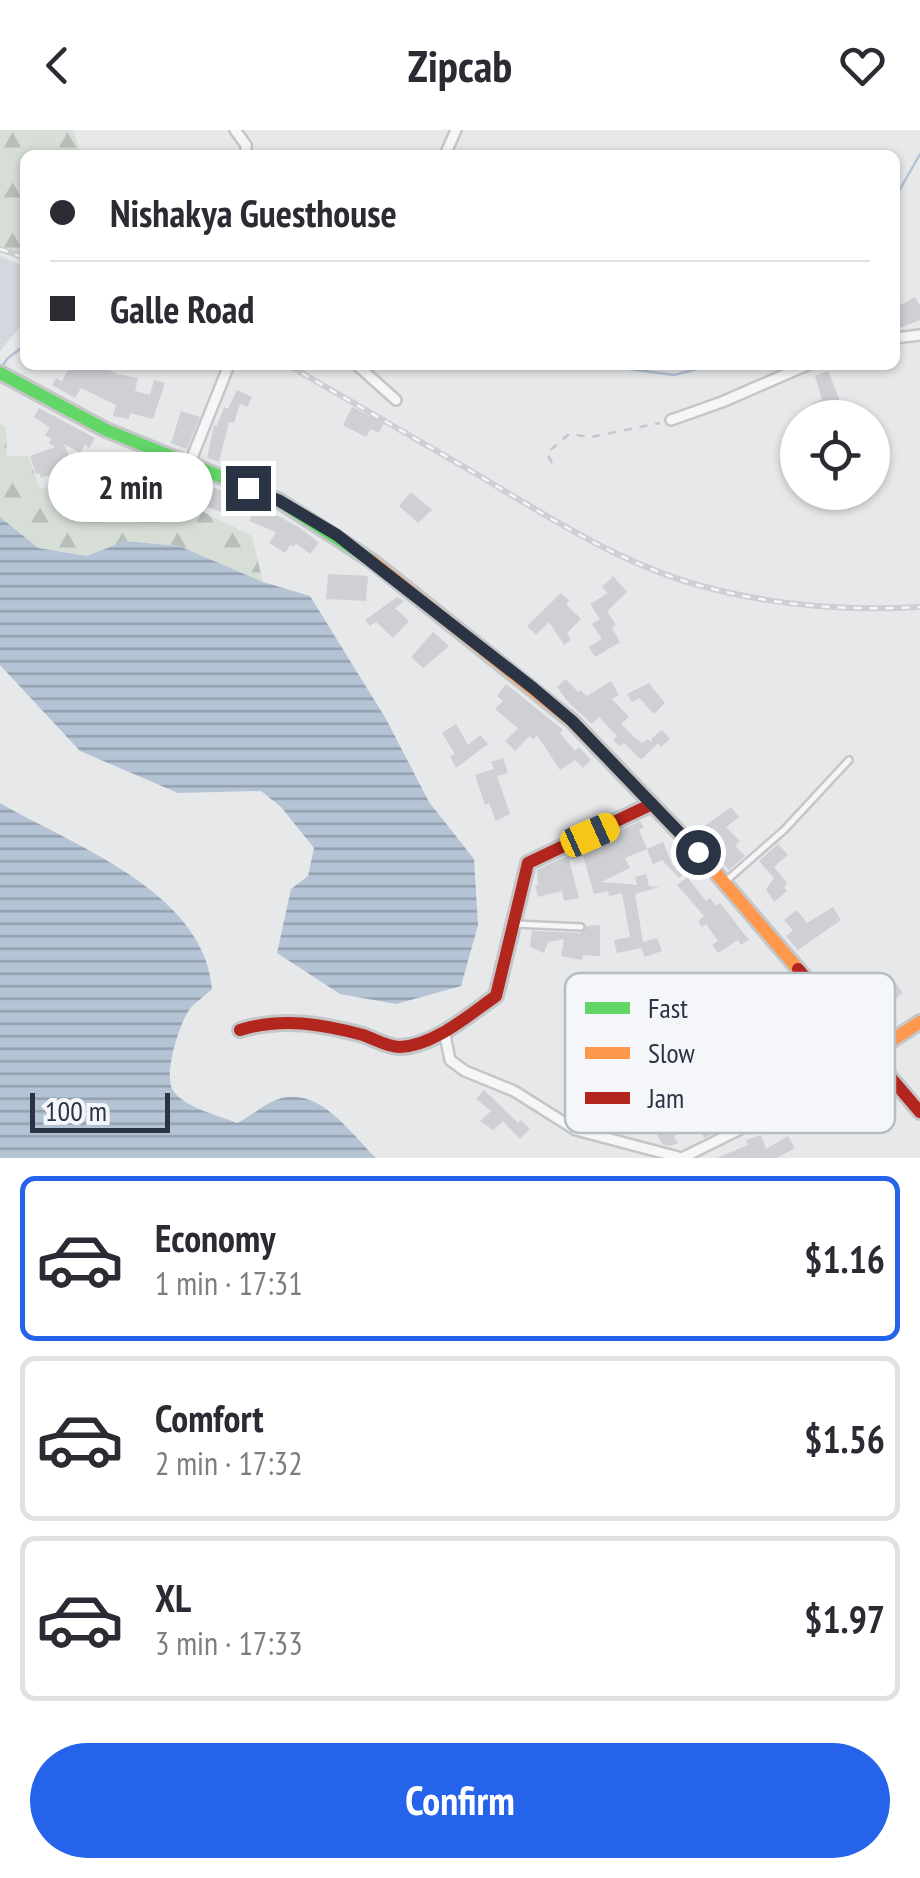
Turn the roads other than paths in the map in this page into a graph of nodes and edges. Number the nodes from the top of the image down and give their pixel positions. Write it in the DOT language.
graph roads {
  1 [pos="226,370"];
  2 [pos="363,370"];
  3 [pos="796,370"];
  4 [pos="0,373"];
  5 [pos="396,400"];
  6 [pos="672,420"];
  7 [pos="189,464"];
  8 [pos="849,760"];
  9 [pos="652,804"];
  10 [pos="724,882"];
  11 [pos="515,924"];
  12 [pos="581,927"];
  13 [pos="802,973"];
  14 [pos="920,1022"];
  15 [pos="240,1030"];
  16 [pos="444,1030"];
  17 [pos="895,1038"];
  18 [pos="895,1082"];
  19 [pos="920,1112"];
  20 [pos="565,1123"];
  21 [pos="586,1133"];
  22 [pos="732,1133"];
  23 [pos="658,1154"];
  24 [pos="682,1158"];
  1 -- 7 [label="street"];
  2 -- 5 [label="street"];
  3 -- 6 [label="street"];
  4 -- 7 [label="main road"];
  7 -- 9 [label="main road"];
  8 -- 10 [label="lane"];
  9 -- 10 [label="main road"];
  9 -- 11 [label="main road"];
  10 -- 13 [label="main road"];
  11 -- 12 [label="lane"];
  11 -- 16 [label="main road"];
  14 -- 17 [label="main road"];
  15 -- 16 [label="main road"];
  16 -- 20 [label="street"];
  18 -- 19 [label="main road"];
  21 -- 23 [label="street"];
  22 -- 24 [label="street"];
}
